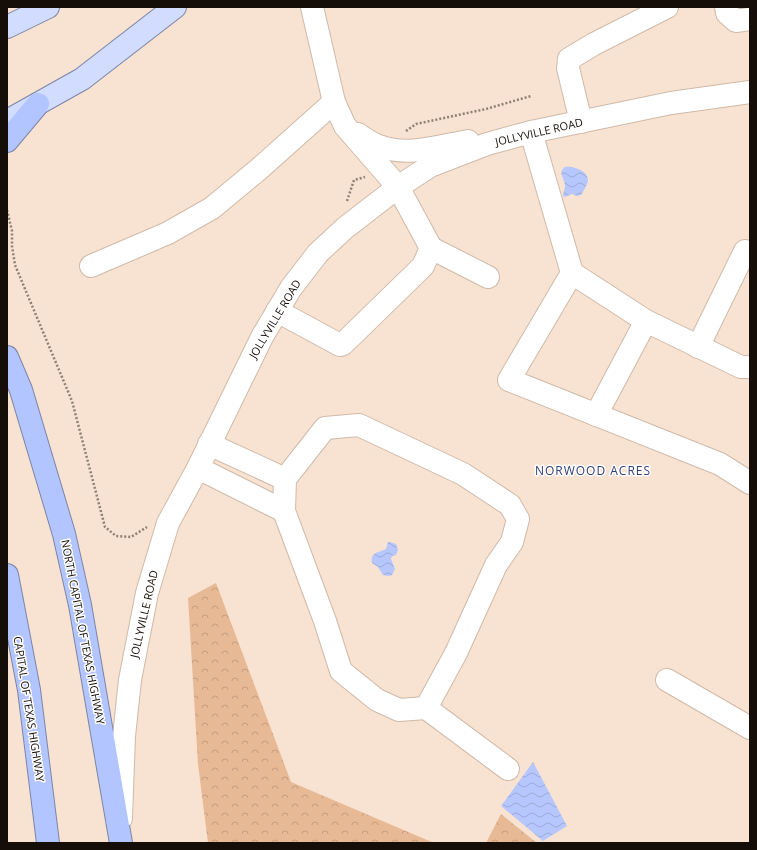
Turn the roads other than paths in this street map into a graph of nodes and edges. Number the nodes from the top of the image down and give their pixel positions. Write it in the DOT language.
graph roads {
  1 [pos="48,7"];
  2 [pos="175,7"];
  3 [pos="312,7"];
  4 [pos="667,7"];
  5 [pos="726,7"];
  6 [pos="750,19"];
  7 [pos="7,28"];
  8 [pos="750,92"];
  9 [pos="334,102"];
  10 [pos="38,104"];
  11 [pos="7,121"];
  12 [pos="582,122"];
  13 [pos="345,126"];
  14 [pos="531,132"];
  15 [pos="7,141"];
  16 [pos="487,144"];
  17 [pos="398,187"];
  18 [pos="431,248"];
  19 [pos="745,251"];
  20 [pos="91,266"];
  21 [pos="572,273"];
  22 [pos="488,277"];
  23 [pos="277,311"];
  24 [pos="646,321"];
  25 [pos="698,347"];
  26 [pos="7,357"];
  27 [pos="750,367"];
  28 [pos="596,415"];
  29 [pos="208,444"];
  30 [pos="198,468"];
  31 [pos="285,479"];
  32 [pos="750,483"];
  33 [pos="284,511"];
  34 [pos="7,575"];
  35 [pos="667,680"];
  36 [pos="426,708"];
  37 [pos="750,728"];
  38 [pos="508,769"];
  39 [pos="121,841"];
  40 [pos="48,843"];
  1 -- 7 [label="main road"];
  2 -- 10 [label="main road"];
  3 -- 9 [label="street"];
  4 -- 12 [label="street"];
  5 -- 6 [label="street"];
  8 -- 12 [label="street, JOLLYVILLE ROAD"];
  9 -- 13 [label="street"];
  9 -- 20 [label="street"];
  10 -- 11 [label="main road"];
  10 -- 15 [label="highway"];
  12 -- 14 [label="street, JOLLYVILLE ROAD"];
  13 -- 16 [label="street"];
  13 -- 17 [label="street"];
  14 -- 16 [label="street, JOLLYVILLE ROAD"];
  14 -- 21 [label="street"];
  16 -- 17 [label="street, JOLLYVILLE ROAD"];
  17 -- 18 [label="street"];
  17 -- 23 [label="street, JOLLYVILLE ROAD"];
  18 -- 22 [label="street"];
  18 -- 23 [label="street"];
  19 -- 25 [label="street"];
  21 -- 24 [label="street"];
  21 -- 28 [label="street"];
  23 -- 29 [label="street, JOLLYVILLE ROAD"];
  24 -- 25 [label="street"];
  24 -- 28 [label="street"];
  25 -- 27 [label="street"];
  26 -- 39 [label="highway, NORTH CAPITAL OF TEXAS HIGHWAY"];
  28 -- 32 [label="street"];
  29 -- 30 [label="street, JOLLYVILLE ROAD"];
  29 -- 31 [label="street"];
  30 -- 33 [label="street"];
  30 -- 39 [label="street, JOLLYVILLE ROAD"];
  31 -- 33 [label="street"];
  31 -- 36 [label="street"];
  33 -- 36 [label="street"];
  34 -- 40 [label="highway, CAPITAL OF TEXAS HIGHWAY"];
  35 -- 37 [label="street"];
  36 -- 38 [label="street"];
}
